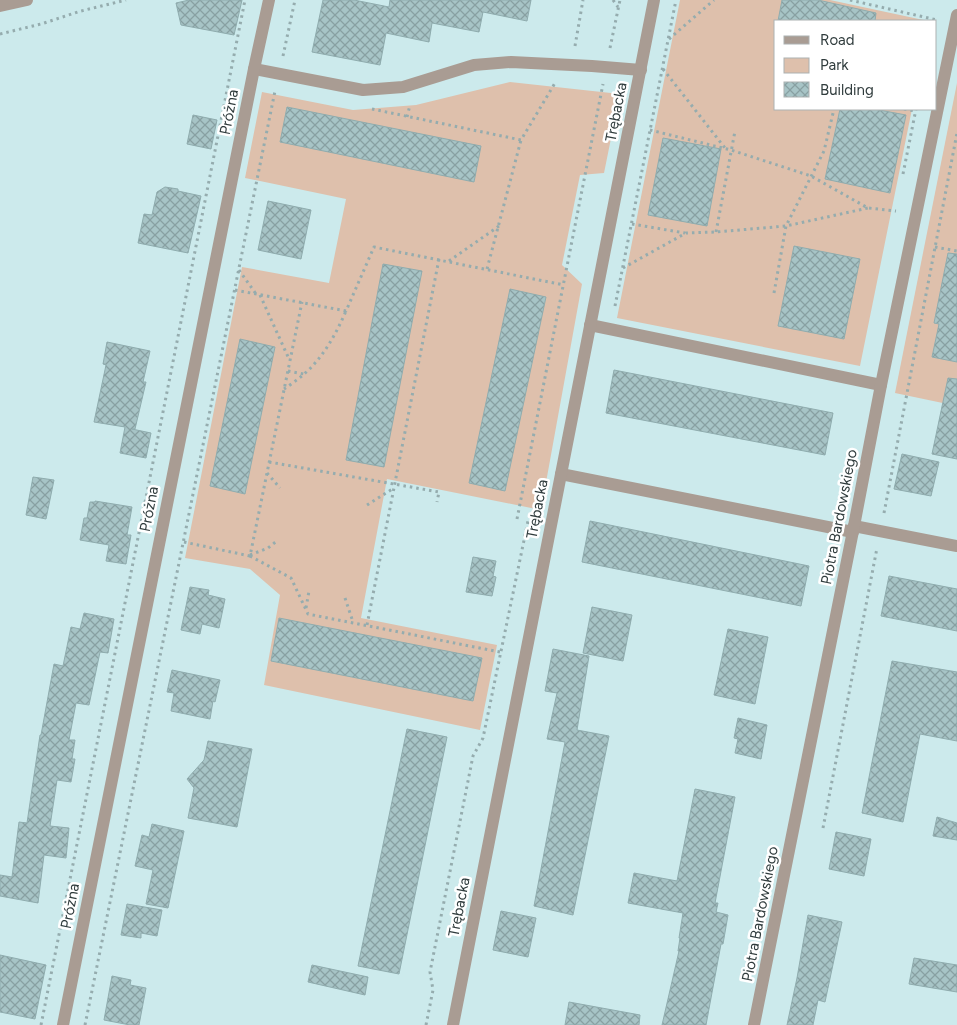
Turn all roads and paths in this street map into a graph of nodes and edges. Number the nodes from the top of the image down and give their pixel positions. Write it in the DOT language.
graph roads {
  1 [pos="27,0"];
  2 [pos="126,0"];
  3 [pos="245,0"];
  4 [pos="269,0"];
  5 [pos="295,0"];
  6 [pos="583,0"];
  7 [pos="613,0"];
  8 [pos="620,0"];
  9 [pos="654,0"];
  10 [pos="676,0"];
  11 [pos="714,0"];
  12 [pos="850,0"];
  13 [pos="0,6"];
  14 [pos="618,8"];
  15 [pos="957,15"];
  16 [pos="933,20"];
  17 [pos="0,34"];
  18 [pos="668,39"];
  19 [pos="573,53"];
  20 [pos="606,68"];
  21 [pos="254,69"];
  22 [pos="662,69"];
  23 [pos="641,70"];
  24 [pos="279,73"];
  25 [pos="548,79"];
  26 [pos="594,84"];
  27 [pos="603,84"];
  28 [pos="411,99"];
  29 [pos="368,109"];
  30 [pos="834,110"];
  31 [pos="915,110"];
  32 [pos="407,117"];
  33 [pos="650,130"];
  34 [pos="734,131"];
  35 [pos="957,133"];
  36 [pos="521,140"];
  37 [pos="725,148"];
  38 [pos="731,150"];
  39 [pos="903,174"];
  40 [pos="811,176"];
  41 [pos="868,208"];
  42 [pos="894,220"];
  43 [pos="632,224"];
  44 [pos="499,226"];
  45 [pos="786,226"];
  46 [pos="716,232"];
  47 [pos="686,233"];
  48 [pos="935,247"];
  49 [pos="957,251"];
  50 [pos="439,260"];
  51 [pos="449,262"];
  52 [pos="623,268"];
  53 [pos="487,269"];
  54 [pos="239,270"];
  55 [pos="564,285"];
  56 [pos="235,290"];
  57 [pos="774,293"];
  58 [pos="258,294"];
  59 [pos="302,302"];
  60 [pos="346,311"];
  61 [pos="614,311"];
  62 [pos="590,325"];
  63 [pos="290,360"];
  64 [pos="288,371"];
  65 [pos="304,374"];
  66 [pos="881,386"];
  67 [pos="284,390"];
  68 [pos="269,462"];
  69 [pos="267,472"];
  70 [pos="561,474"];
  71 [pos="395,486"];
  72 [pos="280,488"];
  73 [pos="436,502"];
  74 [pos="367,505"];
  75 [pos="517,519"];
  76 [pos="528,521"];
  77 [pos="853,529"];
  78 [pos="880,530"];
  79 [pos="278,540"];
  80 [pos="184,542"];
  81 [pos="957,546"];
  82 [pos="250,556"];
  83 [pos="309,591"];
  84 [pos="345,598"];
  85 [pos="306,609"];
  86 [pos="353,622"];
  87 [pos="367,625"];
  88 [pos="500,652"];
  89 [pos="823,828"];
  90 [pos="41,1025"];
  91 [pos="62,1025"];
  92 [pos="86,1025"];
  93 [pos="426,1025"];
  94 [pos="453,1025"];
  95 [pos="754,1025"];
  1 -- 13 [label="street"];
  2 -- 17 [label="path"];
  3 -- 90 [label="path"];
  4 -- 21 [label="street, Próżna"];
  5 -- 24 [label="path"];
  6 -- 19 [label="path"];
  7 -- 14 [label="path"];
  8 -- 14 [label="path"];
  9 -- 23 [label="street, Trębacka"];
  10 -- 18 [label="path"];
  11 -- 18 [label="path"];
  12 -- 16 [label="path"];
  14 -- 20 [label="path"];
  15 -- 66 [label="street, Piotra Bardowskiego"];
  18 -- 22 [label="path"];
  20 -- 23 [label="street"];
  20 -- 24 [label="street"];
  20 -- 27 [label="path"];
  21 -- 24 [label="street"];
  21 -- 91 [label="street, Próżna"];
  22 -- 33 [label="path"];
  22 -- 37 [label="path"];
  23 -- 62 [label="street, Trębacka"];
  24 -- 54 [label="path"];
  25 -- 36 [label="path"];
  26 -- 27 [label="path"];
  27 -- 55 [label="path"];
  28 -- 32 [label="path"];
  29 -- 32 [label="path"];
  30 -- 40 [label="path"];
  31 -- 39 [label="path"];
  32 -- 36 [label="path"];
  33 -- 37 [label="path"];
  33 -- 43 [label="path"];
  34 -- 38 [label="path"];
  35 -- 48 [label="path"];
  36 -- 44 [label="path"];
  37 -- 38 [label="path"];
  38 -- 40 [label="path"];
  38 -- 46 [label="path"];
  40 -- 41 [label="path"];
  40 -- 45 [label="path"];
  41 -- 42 [label="path"];
  41 -- 45 [label="path"];
  43 -- 47 [label="path"];
  43 -- 52 [label="path"];
  44 -- 51 [label="path"];
  44 -- 53 [label="path"];
  45 -- 46 [label="path"];
  45 -- 57 [label="path"];
  46 -- 47 [label="path"];
  47 -- 52 [label="path"];
  48 -- 49 [label="path"];
  48 -- 78 [label="path"];
  50 -- 51 [label="path"];
  50 -- 60 [label="path"];
  50 -- 71 [label="path"];
  51 -- 53 [label="path"];
  52 -- 61 [label="path"];
  53 -- 55 [label="path"];
  54 -- 56 [label="path"];
  54 -- 58 [label="path"];
  55 -- 75 [label="path"];
  56 -- 58 [label="path"];
  56 -- 80 [label="path"];
  58 -- 59 [label="path"];
  58 -- 63 [label="path"];
  59 -- 60 [label="path"];
  59 -- 63 [label="path"];
  60 -- 65 [label="path"];
  62 -- 66 [label="street"];
  62 -- 70 [label="street, Trębacka"];
  63 -- 64 [label="path"];
  64 -- 65 [label="path"];
  64 -- 67 [label="path"];
  65 -- 67 [label="path"];
  66 -- 77 [label="street, Piotra Bardowskiego"];
  67 -- 68 [label="path"];
  68 -- 69 [label="path"];
  68 -- 71 [label="path"];
  69 -- 72 [label="path"];
  69 -- 82 [label="path"];
  70 -- 77 [label="street"];
  70 -- 94 [label="street, Trębacka"];
  71 -- 73 [label="path"];
  71 -- 74 [label="path"];
  71 -- 87 [label="path"];
  76 -- 88 [label="path"];
  77 -- 78 [label="street"];
  77 -- 95 [label="street, Piotra Bardowskiego"];
  78 -- 81 [label="street"];
  78 -- 89 [label="path"];
  79 -- 82 [label="path"];
  80 -- 82 [label="path"];
  80 -- 92 [label="path"];
  82 -- 85 [label="path"];
  83 -- 85 [label="path"];
  84 -- 86 [label="path"];
  85 -- 86 [label="path"];
  86 -- 87 [label="path"];
  87 -- 88 [label="path"];
  88 -- 93 [label="path"];
}
